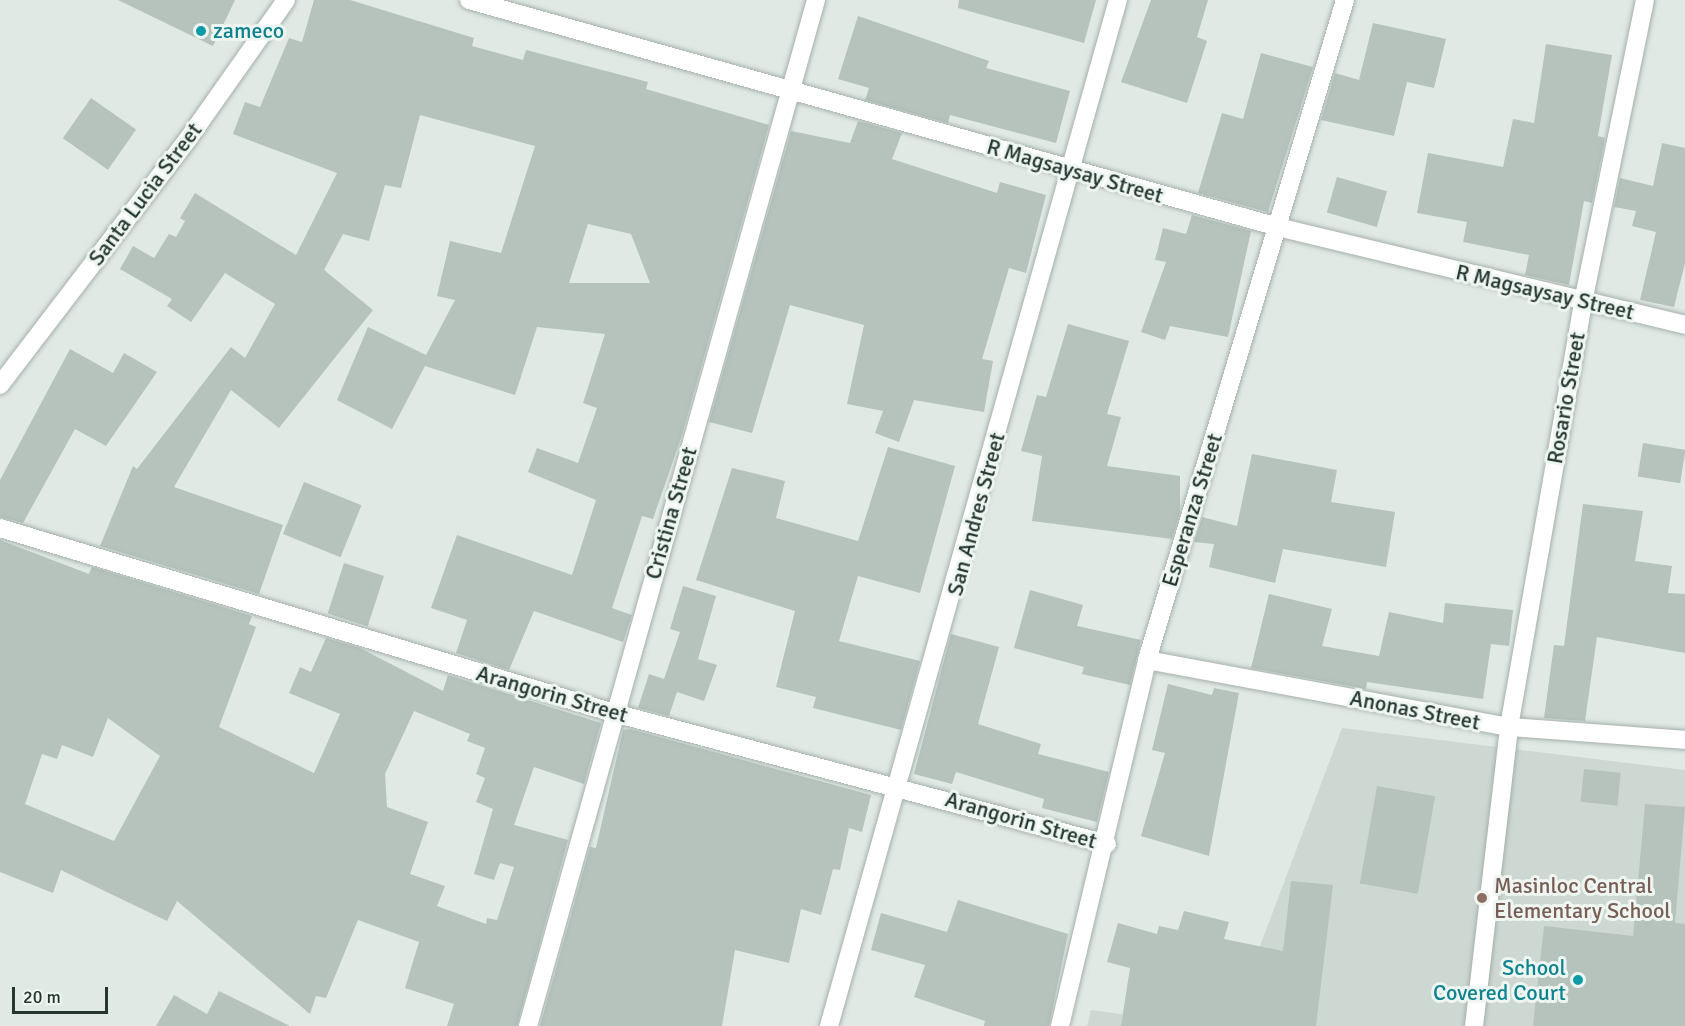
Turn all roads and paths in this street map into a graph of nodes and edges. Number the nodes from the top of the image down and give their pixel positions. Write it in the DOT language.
graph roads {
  1 [pos="286,0"];
  2 [pos="469,0"];
  3 [pos="816,0"];
  4 [pos="1118,0"];
  5 [pos="1345,0"];
  6 [pos="1645,0"];
  7 [pos="791,90"];
  8 [pos="1070,171"];
  9 [pos="1278,227"];
  10 [pos="1583,302"];
  11 [pos="1685,325"];
  12 [pos="0,385"];
  13 [pos="0,528"];
  14 [pos="1147,660"];
  15 [pos="614,713"];
  16 [pos="1509,727"];
  17 [pos="1685,740"];
  18 [pos="900,787"];
  19 [pos="1107,844"];
  20 [pos="528,1026"];
  21 [pos="829,1026"];
  22 [pos="1060,1026"];
  23 [pos="1474,1026"];
  1 -- 12 [label="street, Santa Lucia Street"];
  2 -- 7 [label="street, R Magsaysay Street"];
  3 -- 7 [label="street, Cristina Street"];
  4 -- 8 [label="street, San Andres Street"];
  5 -- 9 [label="street, Esperanza Street"];
  6 -- 10 [label="street, Rosario Street"];
  7 -- 8 [label="street, R Magsaysay Street"];
  7 -- 15 [label="street, Cristina Street"];
  8 -- 9 [label="street, R Magsaysay Street"];
  8 -- 18 [label="street, San Andres Street"];
  9 -- 10 [label="street, R Magsaysay Street"];
  9 -- 14 [label="street, Esperanza Street"];
  10 -- 11 [label="street, R Magsaysay Street"];
  10 -- 16 [label="street, Rosario Street"];
  13 -- 15 [label="street, Arangorin Street"];
  14 -- 16 [label="street, Anonas Street"];
  14 -- 19 [label="street, Esperanza Street"];
  15 -- 18 [label="street, Arangorin Street"];
  15 -- 20 [label="street, Cristina Street"];
  16 -- 17 [label="street, Anonas Street"];
  16 -- 23 [label="street, Rosario Street"];
  18 -- 19 [label="street, Arangorin Street"];
  18 -- 21 [label="street, San Andres Street"];
  19 -- 22 [label="street, Esperanza Street"];
}
